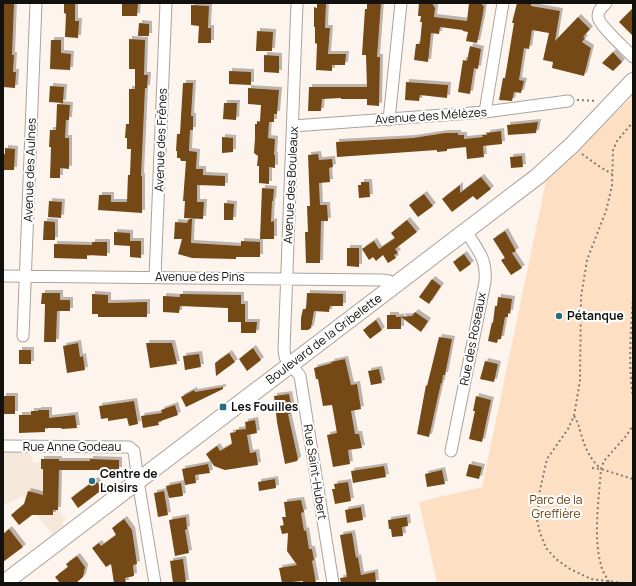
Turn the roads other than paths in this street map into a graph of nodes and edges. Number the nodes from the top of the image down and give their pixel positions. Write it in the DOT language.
graph roads {
  1 [pos="36,3"];
  2 [pos="166,3"];
  3 [pos="297,3"];
  4 [pos="401,3"];
  5 [pos="503,3"];
  6 [pos="606,3"];
  7 [pos="633,57"];
  8 [pos="633,81"];
  9 [pos="568,100"];
  10 [pos="485,112"];
  11 [pos="389,120"];
  12 [pos="293,126"];
  13 [pos="466,231"];
  14 [pos="3,276"];
  15 [pos="26,276"];
  16 [pos="155,277"];
  17 [pos="287,278"];
  18 [pos="395,285"];
  19 [pos="23,336"];
  20 [pos="291,364"];
  21 [pos="3,446"];
  22 [pos="451,451"];
  23 [pos="138,481"];
  24 [pos="4,583"];
  25 [pos="155,583"];
  26 [pos="333,583"];
  1 -- 15 [label="street, Avenue des Aulnes"];
  2 -- 16 [label="street, Avenue des Frênes"];
  3 -- 12 [label="street, Avenue des Bouleaux"];
  4 -- 11 [label="street"];
  5 -- 10 [label="street"];
  6 -- 7 [label="street"];
  8 -- 13 [label="main road, Boulevard de la Gribelette"];
  9 -- 10 [label="street, Avenue des Mélèzes"];
  10 -- 11 [label="street, Avenue des Mélèzes"];
  11 -- 12 [label="street, Avenue des Mélèzes"];
  12 -- 17 [label="street, Avenue des Bouleaux"];
  13 -- 18 [label="main road, Boulevard de la Gribelette"];
  13 -- 22 [label="street, Rue des Roseaux"];
  14 -- 15 [label="street, Avenue des Pins"];
  15 -- 16 [label="street, Avenue des Pins"];
  15 -- 19 [label="street, Avenue des Aulnes"];
  16 -- 17 [label="street, Avenue des Pins"];
  17 -- 18 [label="street, Avenue des Pins"];
  17 -- 20 [label="street, Avenue des Bouleaux"];
  18 -- 20 [label="main road, Boulevard de la Gribelette"];
  20 -- 23 [label="main road, Boulevard de la Gribelette"];
  20 -- 26 [label="street, Rue Saint-Hubert"];
  21 -- 23 [label="street, Rue Anne Godeau"];
  23 -- 24 [label="main road, Boulevard de la Gribelette"];
  23 -- 25 [label="street, Rue Anne Godeau"];
}
